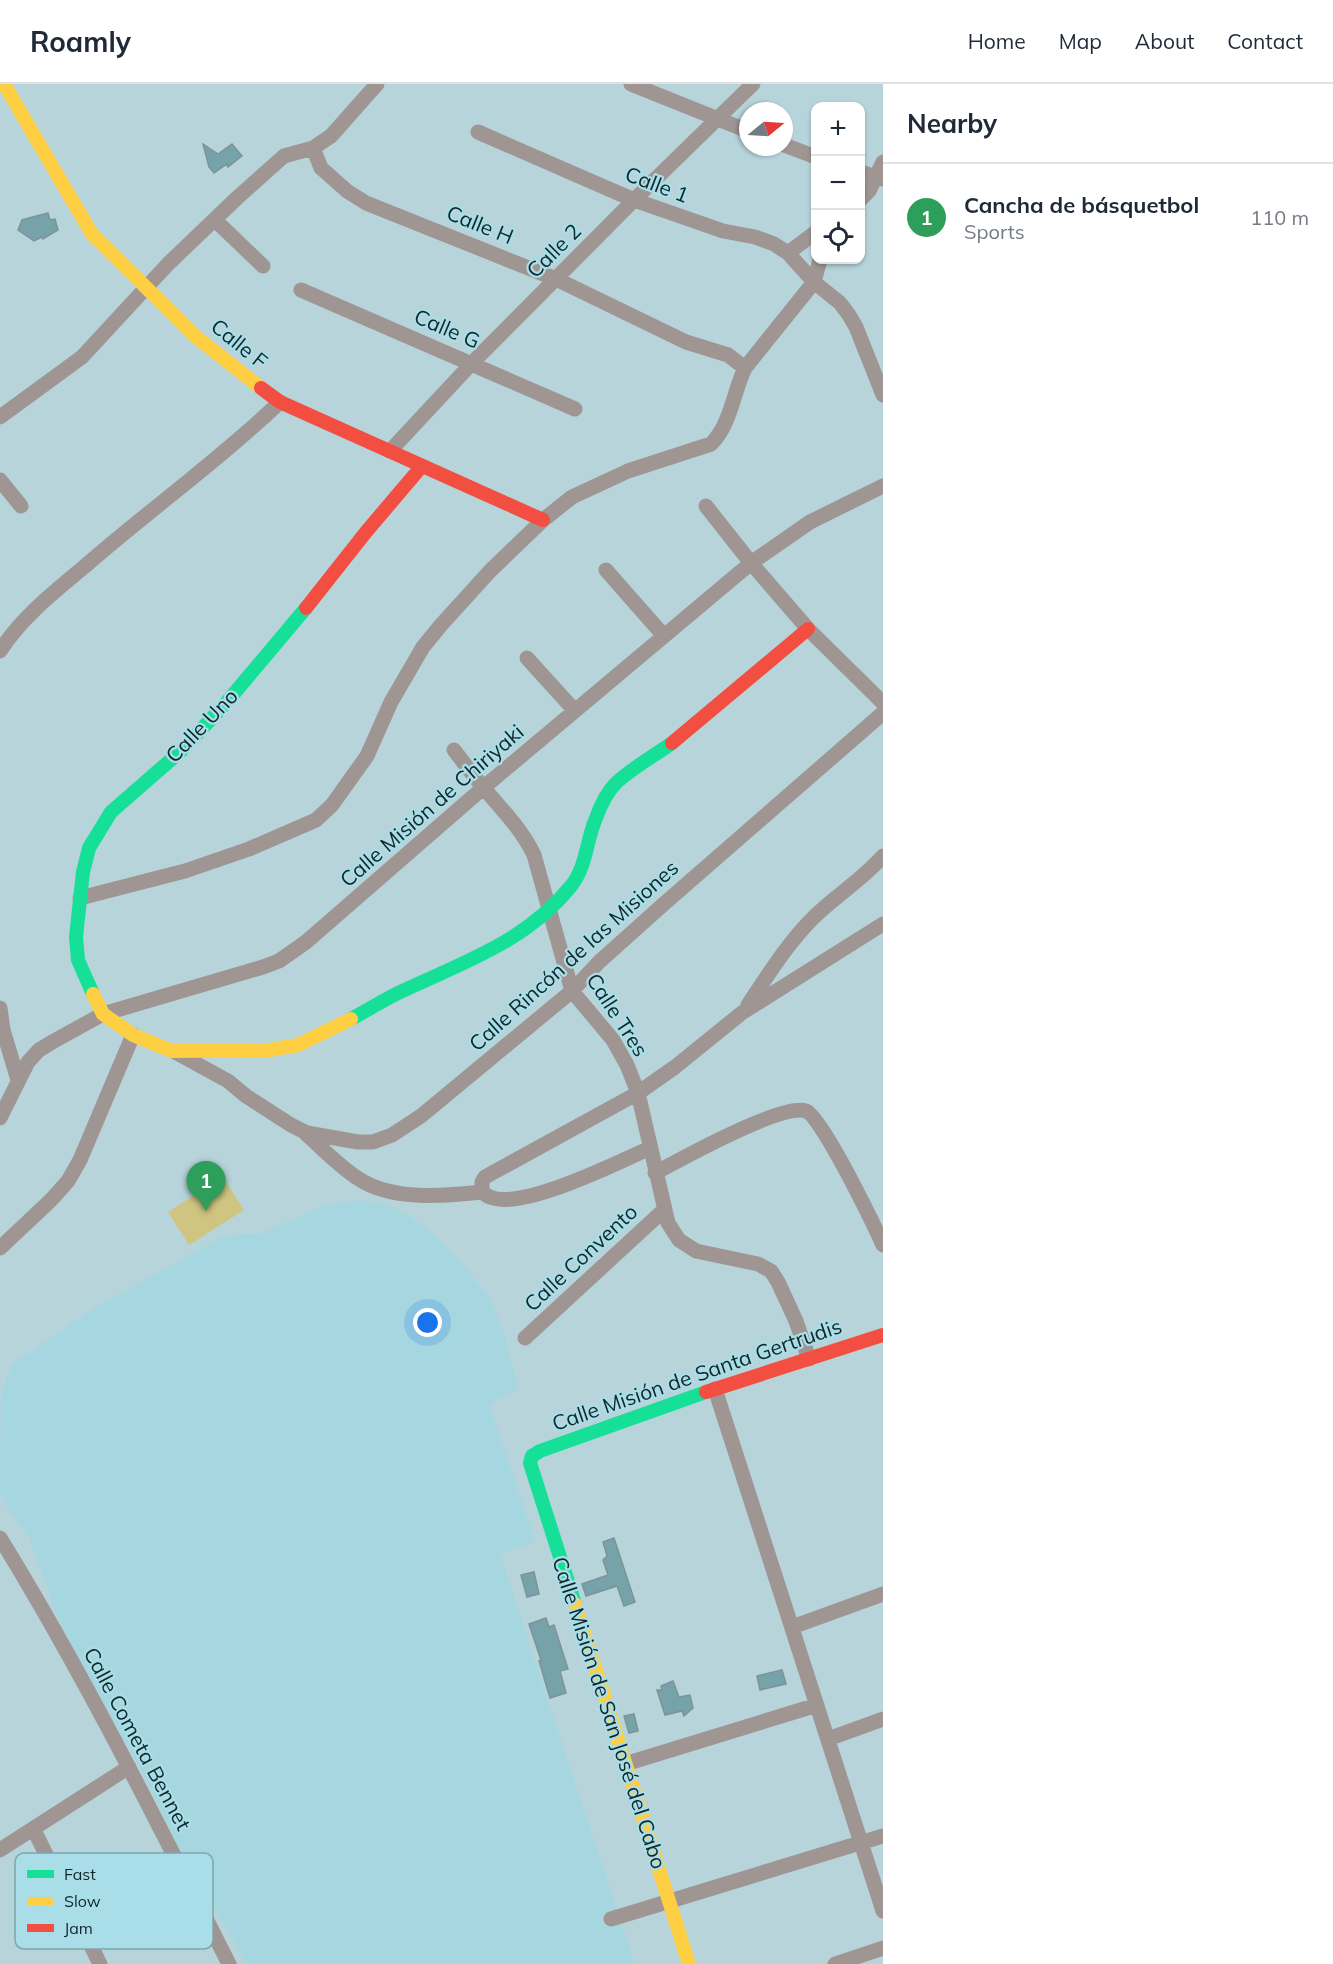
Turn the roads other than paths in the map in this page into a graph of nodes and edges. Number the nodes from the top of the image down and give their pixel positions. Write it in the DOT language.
graph roads {
  1 [pos="4,84"];
  2 [pos="376,84"];
  3 [pos="631,84"];
  4 [pos="753,84"];
  5 [pos="718,119"];
  6 [pos="739,127"];
  7 [pos="478,132"];
  8 [pos="313,148"];
  9 [pos="793,148"];
  10 [pos="813,156"];
  11 [pos="883,162"];
  12 [pos="865,173"];
  13 [pos="880,178"];
  14 [pos="865,196"];
  15 [pos="634,200"];
  16 [pos="214,220"];
  17 [pos="811,236"];
  18 [pos="788,253"];
  19 [pos="819,264"];
  20 [pos="263,266"];
  21 [pos="556,279"];
  22 [pos="814,282"];
  23 [pos="147,288"];
  24 [pos="301,290"];
  25 [pos="472,363"];
  26 [pos="746,368"];
  27 [pos="883,395"];
  28 [pos="280,402"];
  29 [pos="575,409"];
  30 [pos="0,417"];
  31 [pos="390,451"];
  32 [pos="422,466"];
  33 [pos="0,480"];
  34 [pos="883,486"];
  35 [pos="21,506"];
  36 [pos="706,506"];
  37 [pos="543,520"];
  38 [pos="751,563"];
  39 [pos="606,570"];
  40 [pos="808,628"];
  41 [pos="664,636"];
  42 [pos="0,651"];
  43 [pos="527,658"];
  44 [pos="883,703"];
  45 [pos="575,711"];
  46 [pos="883,713"];
  47 [pos="454,750"];
  48 [pos="483,788"];
  49 [pos="883,856"];
  50 [pos="80,898"];
  51 [pos="550,909"];
  52 [pos="883,924"];
  53 [pos="572,991"];
  54 [pos="0,1008"];
  55 [pos="743,1012"];
  56 [pos="103,1014"];
  57 [pos="133,1035"];
  58 [pos="172,1051"];
  59 [pos="18,1080"];
  60 [pos="638,1093"];
  61 [pos="2,1107"];
  62 [pos="302,1131"];
  63 [pos="650,1148"];
  64 [pos="655,1173"];
  65 [pos="482,1192"];
  66 [pos="665,1209"];
  67 [pos="882,1242"];
  68 [pos="0,1248"];
  69 [pos="883,1335"];
  70 [pos="525,1338"];
  71 [pos="809,1359"];
  72 [pos="715,1389"];
  73 [pos="530,1463"];
  74 [pos="0,1538"];
  75 [pos="883,1594"];
  76 [pos="792,1627"];
  77 [pos="817,1705"];
  78 [pos="883,1719"];
  79 [pos="828,1739"];
  80 [pos="625,1764"];
  81 [pos="129,1767"];
  82 [pos="34,1830"];
  83 [pos="883,1836"];
  84 [pos="861,1843"];
  85 [pos="0,1850"];
  86 [pos="45,1853"];
  87 [pos="173,1853"];
  88 [pos="669,1901"];
  89 [pos="883,1911"];
  90 [pos="611,1919"];
  91 [pos="213,1932"];
  92 [pos="883,1948"];
  93 [pos="93,1949"];
  94 [pos="100,1964"];
  95 [pos="229,1964"];
  96 [pos="688,1964"];
  97 [pos="835,1964"];
  1 -- 23 [label="street, Calle F"];
  2 -- 8 [label="street"];
  3 -- 5 [label="street"];
  4 -- 5 [label="street, Calle 2"];
  5 -- 6 [label="street"];
  5 -- 15 [label="street, Calle 2"];
  7 -- 15 [label="street, Calle 1"];
  8 -- 16 [label="street"];
  8 -- 21 [label="street, Calle H"];
  9 -- 10 [label="street"];
  11 -- 13 [label="street"];
  12 -- 13 [label="street"];
  13 -- 14 [label="street"];
  15 -- 18 [label="street, Calle 1"];
  15 -- 21 [label="street, Calle 2"];
  16 -- 20 [label="street"];
  16 -- 23 [label="street"];
  17 -- 18 [label="street"];
  18 -- 22 [label="street, Calle 1"];
  19 -- 22 [label="street"];
  21 -- 25 [label="street, Calle 2"];
  21 -- 26 [label="street, Calle H"];
  22 -- 26 [label="street"];
  22 -- 27 [label="street, Calle 1"];
  23 -- 28 [label="street, Calle F"];
  23 -- 30 [label="street"];
  24 -- 25 [label="street, Calle G"];
  25 -- 29 [label="street, Calle G"];
  25 -- 31 [label="street, Calle 2"];
  26 -- 37 [label="street"];
  28 -- 31 [label="street, Calle F"];
  28 -- 42 [label="street"];
  31 -- 32 [label="street, Calle F"];
  32 -- 37 [label="street, Calle F"];
  32 -- 50 [label="street, Calle Uno"];
  33 -- 35 [label="street"];
  34 -- 38 [label="street, Calle Misión de Chiriyaki"];
  36 -- 38 [label="street"];
  37 -- 50 [label="street"];
  38 -- 40 [label="street"];
  38 -- 41 [label="street, Calle Misión de Chiriyaki"];
  39 -- 41 [label="street"];
  40 -- 44 [label="street"];
  40 -- 51 [label="street"];
  41 -- 45 [label="street, Calle Misión de Chiriyaki"];
  43 -- 45 [label="street"];
  45 -- 48 [label="street, Calle Misión de Chiriyaki"];
  46 -- 53 [label="street, Calle Rincón de las Misiones"];
  47 -- 48 [label="street, Calle Tres"];
  48 -- 51 [label="street, Calle Tres"];
  48 -- 56 [label="street, Calle Misión de Chiriyaki"];
  49 -- 55 [label="street"];
  50 -- 56 [label="street, Calle Uno"];
  51 -- 53 [label="street, Calle Tres"];
  51 -- 58 [label="street"];
  52 -- 55 [label="street"];
  53 -- 60 [label="street, Calle Tres"];
  53 -- 62 [label="street, Calle Rincón de las Misiones"];
  54 -- 59 [label="street"];
  55 -- 60 [label="street"];
  56 -- 57 [label="street"];
  56 -- 59 [label="street, Calle Misión de Chiriyaki"];
  57 -- 58 [label="street"];
  57 -- 68 [label="street"];
  58 -- 62 [label="street, Calle Rincón de las Misiones"];
  59 -- 61 [label="street, Calle Misión de Chiriyaki"];
  60 -- 63 [label="street, Calle Tres"];
  60 -- 65 [label="street"];
  62 -- 65 [label="street"];
  63 -- 64 [label="street, Calle Tres"];
  63 -- 65 [label="street"];
  64 -- 66 [label="street, Calle Tres"];
  64 -- 67 [label="street"];
  66 -- 70 [label="street, Calle Convento"];
  66 -- 71 [label="street, Calle Tres"];
  69 -- 71 [label="street, Calle Misión de Santa Gertrudis"];
  71 -- 72 [label="street, Calle Misión de Santa Gertrudis"];
  72 -- 73 [label="street, Calle Misión de Santa Gertrudis"];
  72 -- 76 [label="street"];
  73 -- 80 [label="street, Calle Misión de San José del Cabo"];
  74 -- 81 [label="street, Calle Cometa Bennet"];
  75 -- 76 [label="street"];
  76 -- 77 [label="street"];
  77 -- 79 [label="street"];
  77 -- 80 [label="street"];
  78 -- 79 [label="street"];
  79 -- 84 [label="street"];
  80 -- 88 [label="street, Calle Misión de San José del Cabo"];
  81 -- 82 [label="street"];
  81 -- 87 [label="street, Calle Cometa Bennet"];
  82 -- 85 [label="street"];
  82 -- 86 [label="street"];
  83 -- 84 [label="street"];
  84 -- 88 [label="street"];
  84 -- 89 [label="street"];
  88 -- 90 [label="street"];
  88 -- 96 [label="street, Calle Misión de San José del Cabo"];
  91 -- 95 [label="street, Calle Cometa Bennet"];
  92 -- 97 [label="street"];
  93 -- 94 [label="street"];
}
